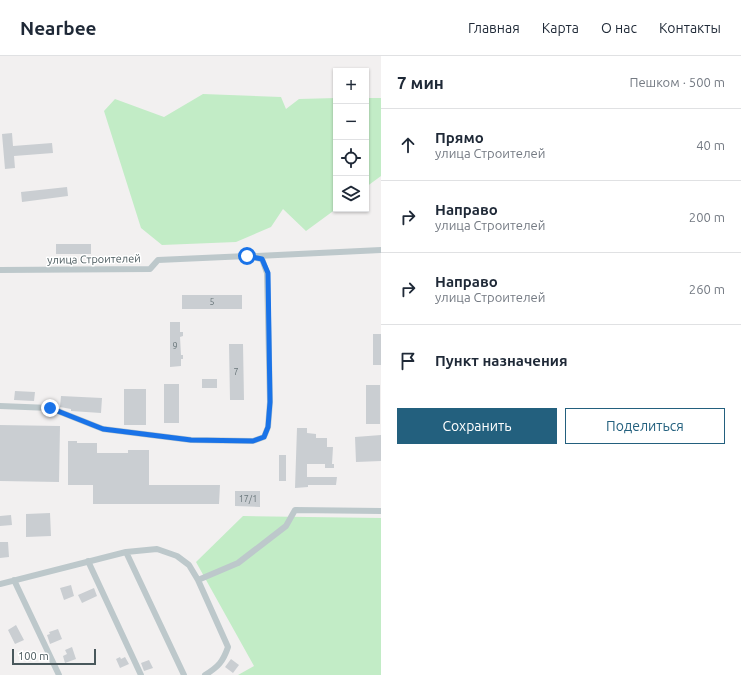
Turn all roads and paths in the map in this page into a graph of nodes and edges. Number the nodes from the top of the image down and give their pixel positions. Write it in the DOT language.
graph roads {
  1 [pos="381,250"];
  2 [pos="247,256"];
  3 [pos="0,270"];
  4 [pos="0,406"];
  5 [pos="381,511"];
  6 [pos="126,552"];
  7 [pos="88,561"];
  8 [pos="14,580"];
  9 [pos="198,580"];
  10 [pos="0,584"];
  11 [pos="59,675"];
  12 [pos="141,675"];
  13 [pos="184,675"];
  14 [pos="205,675"];
  1 -- 2 [label="street"];
  2 -- 3 [label="street, улица Строителей"];
  2 -- 4 [label="street, улица Строителей"];
  5 -- 9 [label="street"];
  6 -- 7 [label="street"];
  6 -- 9 [label="street"];
  6 -- 13 [label="street"];
  7 -- 8 [label="street"];
  7 -- 12 [label="street"];
  8 -- 10 [label="street"];
  8 -- 11 [label="street"];
  9 -- 14 [label="street"];
}
